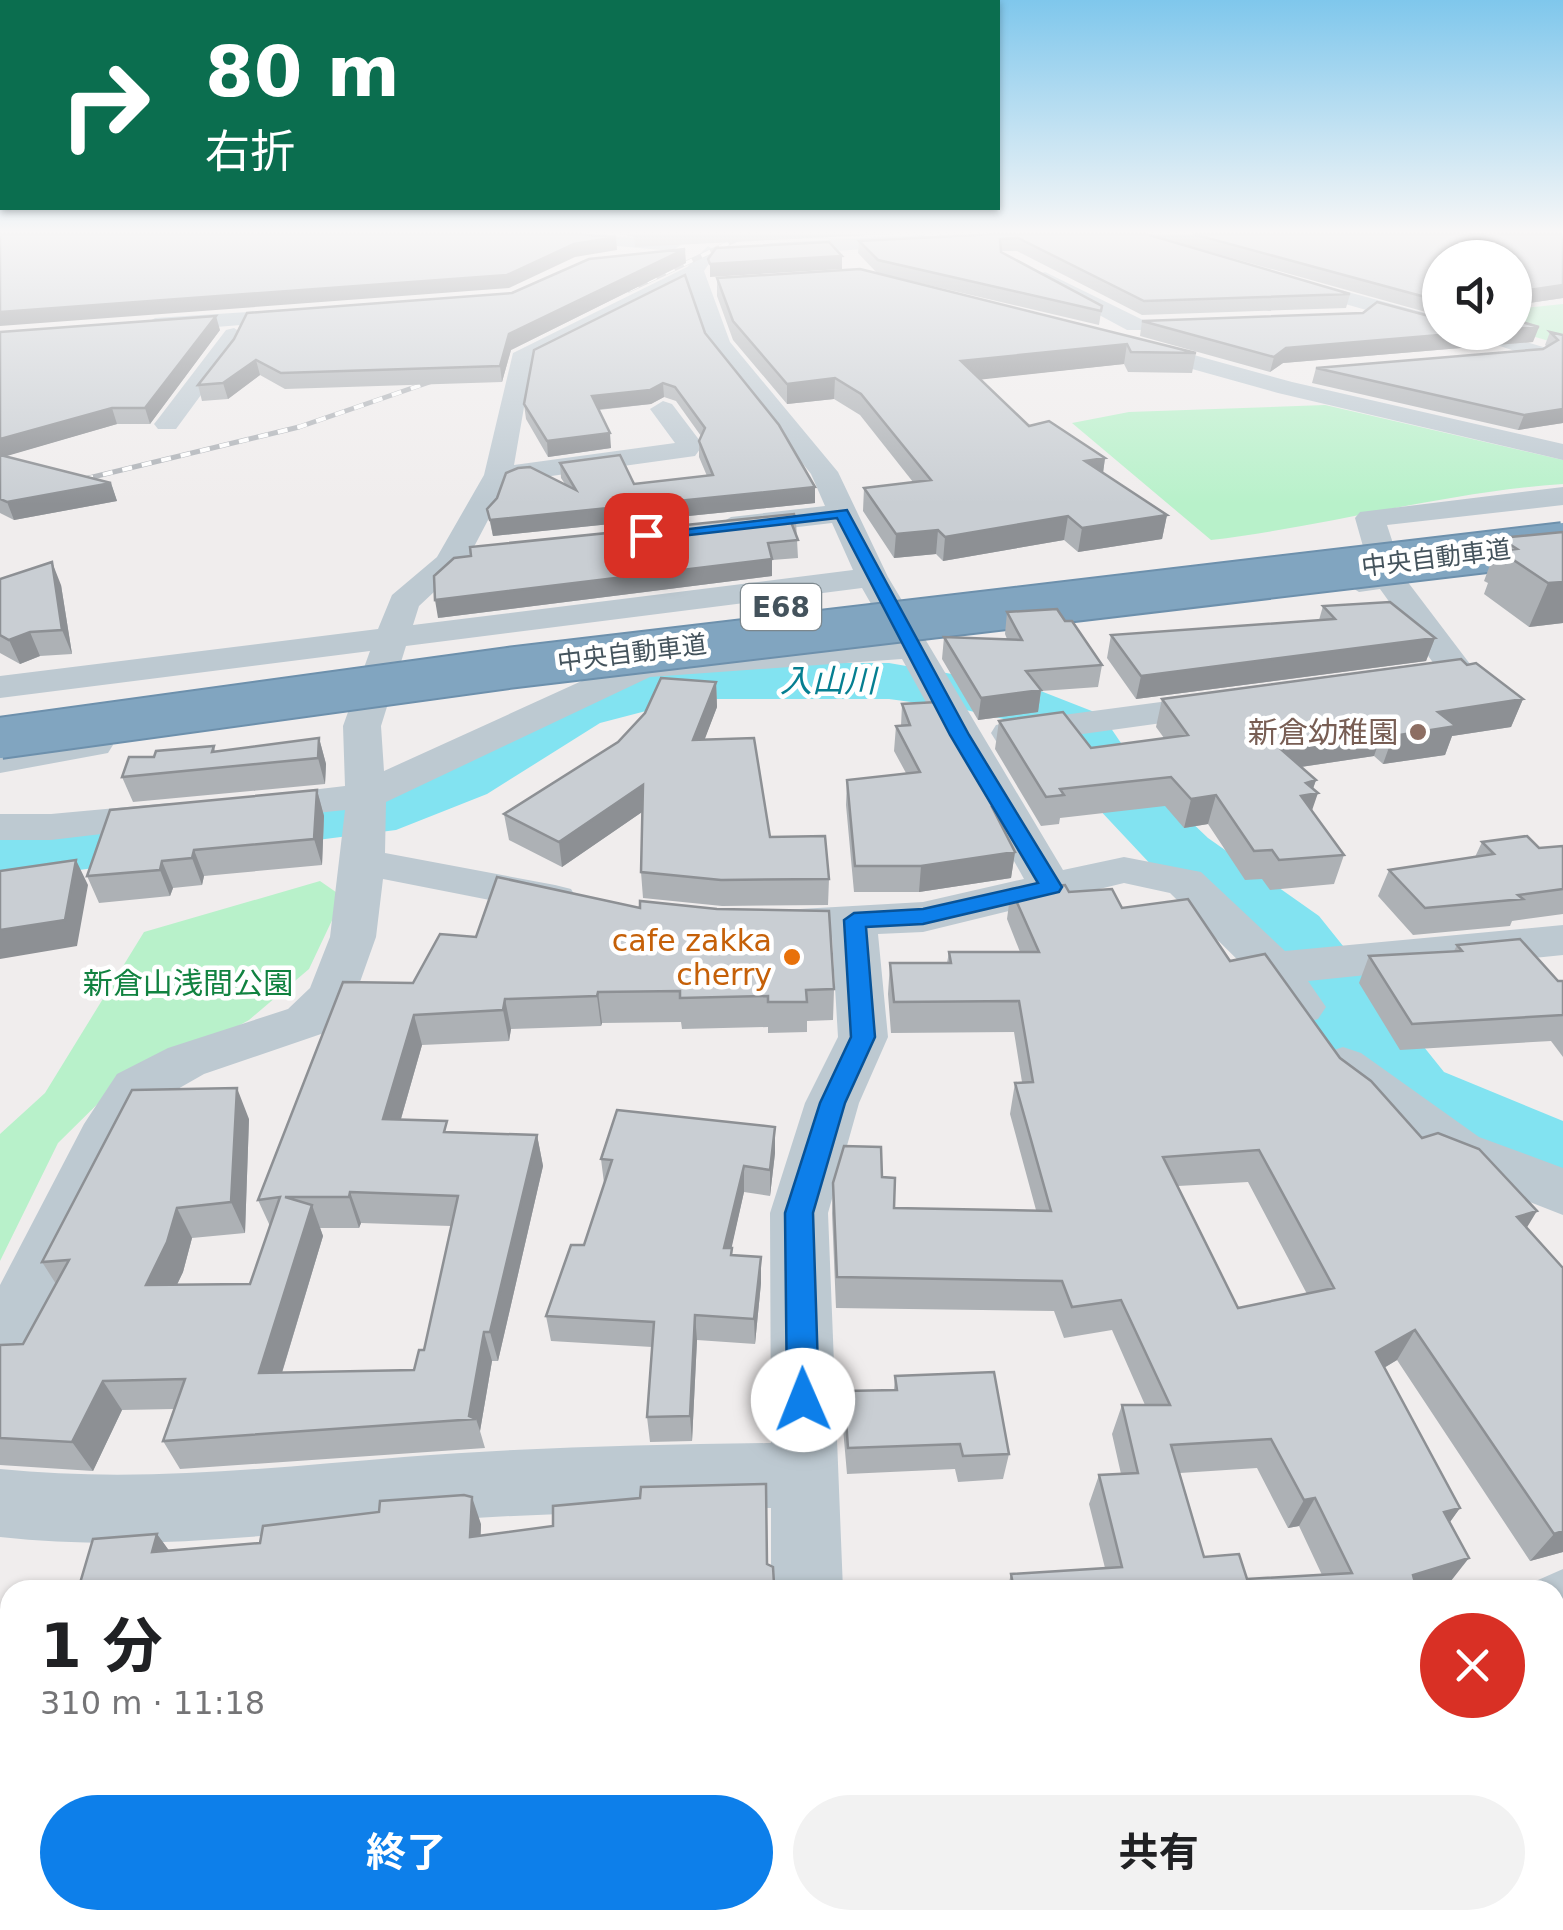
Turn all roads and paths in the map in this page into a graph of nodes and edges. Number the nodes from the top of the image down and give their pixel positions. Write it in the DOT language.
graph roads {
  1 [pos="172,324"];
  2 [pos="238,324"];
  3 [pos="308,324"];
  4 [pos="586,324"];
  5 [pos="716,324"];
  6 [pos="1146,324"];
  7 [pos="132,327"];
  8 [pos="304,345"];
  9 [pos="1531,350"];
  10 [pos="1538,352"];
  11 [pos="1461,359"];
  12 [pos="1563,360"];
  13 [pos="1325,370"];
  14 [pos="1248,377"];
  15 [pos="664,409"];
  16 [pos="167,424"];
  17 [pos="1563,452"];
  18 [pos="640,457"];
  19 [pos="498,475"];
  20 [pos="657,487"];
  21 [pos="1563,496"];
  22 [pos="842,513"];
  23 [pos="1563,518"];
  24 [pos="703,529"];
  25 [pos="1563,543"];
  26 [pos="493,550"];
  27 [pos="454,554"];
  28 [pos="872,577"];
  29 [pos="1388,578"];
  30 [pos="393,638"];
  31 [pos="922,663"];
  32 [pos="1380,683"];
  33 [pos="0,687"];
  34 [pos="1263,699"];
  35 [pos="0,709"];
  36 [pos="0,738"];
  37 [pos="962,738"];
  38 [pos="94,746"];
  39 [pos="0,760"];
  40 [pos="365,823"];
  41 [pos="0,827"];
  42 [pos="1051,887"];
  43 [pos="602,907"];
  44 [pos="854,920"];
  45 [pos="713,922"];
  46 [pos="1563,940"];
  47 [pos="1301,966"];
  48 [pos="1563,1192"];
  49 [pos="0,1348"];
  50 [pos="804,1475"];
  51 [pos="0,1503"];
  52 [pos="807,1580"];
  1 -- 7 [label="street"];
  2 -- 16 [label="street"];
  3 -- 8 [label="street"];
  4 -- 19 [label="street"];
  5 -- 22 [label="street"];
  6 -- 14 [label="street"];
  9 -- 10 [label="street"];
  10 -- 11 [label="street"];
  10 -- 12 [label="street"];
  13 -- 14 [label="street"];
  14 -- 17 [label="street"];
  15 -- 18 [label="street"];
  18 -- 19 [label="street"];
  18 -- 20 [label="street"];
  19 -- 27 [label="street"];
  21 -- 29 [label="street"];
  22 -- 24 [label="street"];
  22 -- 28 [label="street"];
  23 -- 35 [label="highway, 中央自動車道 / E68"];
  25 -- 36 [label="highway, 中央自動車道 / E68, bridge"];
  26 -- 27 [label="street"];
  27 -- 30 [label="street"];
  28 -- 30 [label="street"];
  28 -- 31 [label="street"];
  29 -- 31 [label="street"];
  29 -- 32 [label="street"];
  30 -- 33 [label="street"];
  30 -- 40 [label="street"];
  31 -- 37 [label="street"];
  31 -- 40 [label="street"];
  34 -- 37 [label="street"];
  37 -- 42 [label="street"];
  38 -- 39 [label="street"];
  40 -- 41 [label="street"];
  40 -- 43 [label="street"];
  40 -- 49 [label="street"];
  42 -- 44 [label="street"];
  42 -- 47 [label="street"];
  44 -- 45 [label="street"];
  44 -- 50 [label="street"];
  46 -- 47 [label="street"];
  47 -- 48 [label="street"];
  50 -- 51 [label="street"];
  50 -- 52 [label="street"];
}
